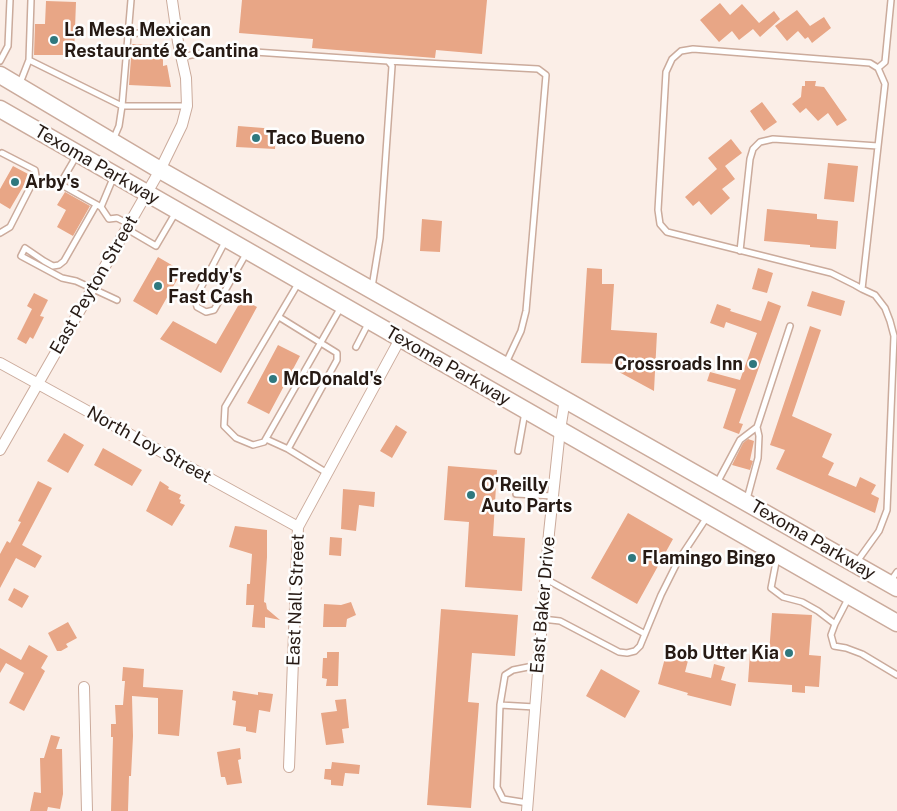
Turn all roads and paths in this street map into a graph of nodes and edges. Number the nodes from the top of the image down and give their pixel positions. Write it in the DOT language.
graph roads {
  1 [pos="10,0"];
  2 [pos="31,0"];
  3 [pos="131,0"];
  4 [pos="172,0"];
  5 [pos="891,0"];
  6 [pos="176,30"];
  7 [pos="128,34"];
  8 [pos="181,58"];
  9 [pos="29,60"];
  10 [pos="0,61"];
  11 [pos="388,61"];
  12 [pos="878,68"];
  13 [pos="0,75"];
  14 [pos="19,86"];
  15 [pos="122,106"];
  16 [pos="187,106"];
  17 [pos="0,109"];
  18 [pos="112,142"];
  19 [pos="878,146"];
  20 [pos="2,153"];
  21 [pos="77,154"];
  22 [pos="160,170"];
  23 [pos="115,176"];
  24 [pos="146,194"];
  25 [pos="99,206"];
  26 [pos="177,211"];
  27 [pos="128,226"];
  28 [pos="0,233"];
  29 [pos="227,240"];
  30 [pos="247,251"];
  31 [pos="740,251"];
  32 [pos="299,281"];
  33 [pos="93,288"];
  34 [pos="862,289"];
  35 [pos="372,290"];
  36 [pos="117,300"];
  37 [pos="342,306"];
  38 [pos="279,318"];
  39 [pos="369,321"];
  40 [pos="790,326"];
  41 [pos="400,339"];
  42 [pos="320,342"];
  43 [pos="356,346"];
  44 [pos="0,363"];
  45 [pos="505,365"];
  46 [pos="37,384"];
  47 [pos="565,399"];
  48 [pos="525,410"];
  49 [pos="757,427"];
  50 [pos="560,430"];
  51 [pos="266,439"];
  52 [pos="0,450"];
  53 [pos="288,450"];
  54 [pos="518,451"];
  55 [pos="327,473"];
  56 [pos="716,485"];
  57 [pos="516,494"];
  58 [pos="553,496"];
  59 [pos="746,502"];
  60 [pos="709,515"];
  61 [pos="298,526"];
  62 [pos="777,554"];
  63 [pos="854,564"];
  64 [pos="545,578"];
  65 [pos="894,581"];
  66 [pos="850,596"];
  67 [pos="542,619"];
  68 [pos="897,623"];
  69 [pos="835,624"];
  70 [pos="645,634"];
  71 [pos="538,664"];
  72 [pos="897,675"];
  73 [pos="84,687"];
  74 [pos="500,705"];
  75 [pos="535,708"];
  76 [pos="289,768"];
  77 [pos="527,807"];
  78 [pos="87,811"];
  1 -- 10 [label="lane"];
  2 -- 9 [label="lane"];
  3 -- 7 [label="lane"];
  4 -- 6 [label="street, East Peyton Street"];
  5 -- 12 [label="lane"];
  6 -- 7 [label="lane"];
  6 -- 8 [label="street, East Peyton Street"];
  7 -- 15 [label="lane"];
  8 -- 11 [label="lane"];
  8 -- 16 [label="street, East Peyton Street"];
  9 -- 14 [label="lane"];
  9 -- 15 [label="lane"];
  11 -- 35 [label="lane"];
  11 -- 45 [label="lane"];
  12 -- 19 [label="lane"];
  12 -- 31 [label="lane"];
  13 -- 14 [label="main road, Texoma Parkway"];
  14 -- 18 [label="main road, Texoma Parkway"];
  15 -- 16 [label="lane"];
  15 -- 18 [label="lane"];
  16 -- 22 [label="street, East Peyton Street"];
  17 -- 21 [label="main road, Texoma Parkway"];
  18 -- 22 [label="main road, Texoma Parkway"];
  19 -- 31 [label="lane"];
  19 -- 34 [label="lane"];
  20 -- 28 [label="lane"];
  21 -- 23 [label="main road, Texoma Parkway"];
  21 -- 25 [label="lane"];
  22 -- 24 [label="street, East Peyton Street"];
  22 -- 35 [label="main road, Texoma Parkway"];
  23 -- 24 [label="main road, Texoma Parkway"];
  23 -- 25 [label="lane"];
  24 -- 26 [label="main road, Texoma Parkway"];
  24 -- 27 [label="street, East Peyton Street"];
  25 -- 27 [label="lane"];
  25 -- 33 [label="lane"];
  26 -- 27 [label="lane"];
  26 -- 29 [label="main road, Texoma Parkway"];
  27 -- 33 [label="street, East Peyton Street"];
  29 -- 30 [label="main road, Texoma Parkway"];
  29 -- 30 [label="lane"];
  30 -- 32 [label="main road, Texoma Parkway"];
  31 -- 34 [label="lane"];
  32 -- 37 [label="main road, Texoma Parkway"];
  32 -- 38 [label="lane"];
  33 -- 36 [label="lane"];
  33 -- 46 [label="street, East Peyton Street"];
  34 -- 63 [label="lane"];
  35 -- 45 [label="main road, Texoma Parkway"];
  37 -- 39 [label="main road, Texoma Parkway"];
  37 -- 42 [label="lane"];
  38 -- 42 [label="lane"];
  38 -- 51 [label="lane"];
  39 -- 41 [label="main road, Texoma Parkway"];
  39 -- 43 [label="lane"];
  40 -- 49 [label="lane"];
  41 -- 48 [label="main road, Texoma Parkway"];
  41 -- 55 [label="street, East Nall Street"];
  42 -- 51 [label="lane"];
  42 -- 53 [label="lane"];
  44 -- 46 [label="street, North Loy Street"];
  45 -- 47 [label="main road, Texoma Parkway"];
  46 -- 52 [label="street, East Peyton Street"];
  46 -- 61 [label="street, North Loy Street"];
  47 -- 50 [label="street, East Baker Drive"];
  47 -- 56 [label="main road, Texoma Parkway"];
  48 -- 50 [label="main road, Texoma Parkway"];
  48 -- 54 [label="lane"];
  49 -- 56 [label="lane"];
  49 -- 59 [label="lane"];
  50 -- 58 [label="street, East Baker Drive"];
  50 -- 60 [label="main road, Texoma Parkway"];
  51 -- 53 [label="lane"];
  53 -- 55 [label="lane"];
  55 -- 61 [label="street, East Nall Street"];
  56 -- 59 [label="main road, Texoma Parkway"];
  57 -- 58 [label="lane"];
  58 -- 64 [label="street, East Baker Drive"];
  59 -- 63 [label="main road, Texoma Parkway"];
  60 -- 62 [label="main road, Texoma Parkway"];
  60 -- 70 [label="lane"];
  61 -- 76 [label="street, East Nall Street"];
  62 -- 66 [label="main road, Texoma Parkway"];
  62 -- 69 [label="lane"];
  63 -- 65 [label="main road, Texoma Parkway"];
  64 -- 67 [label="street, East Baker Drive"];
  64 -- 70 [label="lane"];
  66 -- 68 [label="main road, Texoma Parkway"];
  66 -- 69 [label="lane"];
  67 -- 70 [label="lane"];
  67 -- 71 [label="street, East Baker Drive"];
  69 -- 72 [label="lane"];
  71 -- 74 [label="lane"];
  71 -- 75 [label="street, East Baker Drive"];
  73 -- 78 [label="street"];
  74 -- 75 [label="lane"];
  74 -- 77 [label="lane"];
  75 -- 77 [label="street, East Baker Drive"];
}
